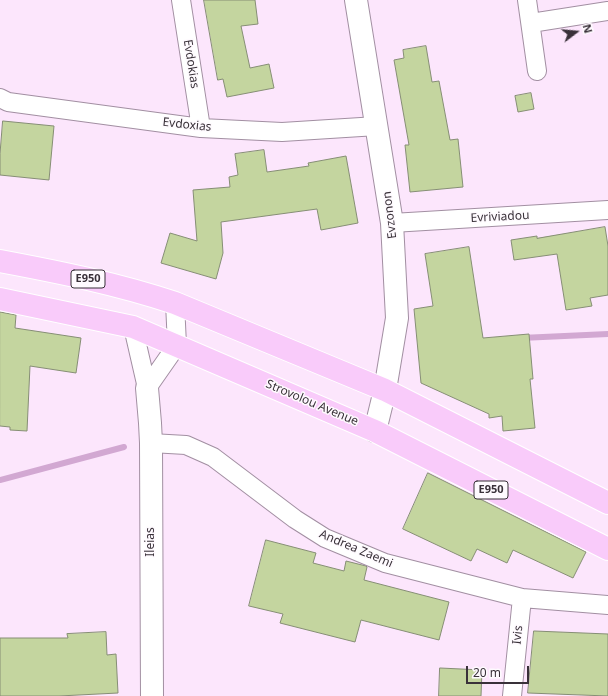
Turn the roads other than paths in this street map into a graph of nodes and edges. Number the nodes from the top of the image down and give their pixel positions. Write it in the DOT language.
graph roads {
  1 [pos="181,0"];
  2 [pos="356,0"];
  3 [pos="527,0"];
  4 [pos="608,10"];
  5 [pos="530,23"];
  6 [pos="537,71"];
  7 [pos="0,98"];
  8 [pos="376,126"];
  9 [pos="201,128"];
  10 [pos="608,210"];
  11 [pos="392,223"];
  12 [pos="0,261"];
  13 [pos="0,299"];
  14 [pos="175,303"];
  15 [pos="134,327"];
  16 [pos="177,345"];
  17 [pos="147,388"];
  18 [pos="385,390"];
  19 [pos="375,431"];
  20 [pos="151,443"];
  21 [pos="608,503"];
  22 [pos="608,549"];
  23 [pos="522,598"];
  24 [pos="608,605"];
  25 [pos="152,696"];
  26 [pos="512,696"];
  1 -- 9 [label="street, Evdokias"];
  2 -- 8 [label="street, Evzonon"];
  3 -- 5 [label="street"];
  4 -- 5 [label="street"];
  5 -- 6 [label="street"];
  7 -- 9 [label="street, Evdoxias"];
  8 -- 9 [label="street, Evdoxias"];
  8 -- 11 [label="street, Evzonon"];
  10 -- 11 [label="street, Evriviadou"];
  11 -- 18 [label="street, Evzonon"];
  12 -- 14 [label="main road, E950"];
  13 -- 15 [label="main road, Strovolou Avenue / E950"];
  14 -- 16 [label="street"];
  14 -- 18 [label="main road, E950"];
  15 -- 16 [label="main road, Strovolou Avenue / E950"];
  15 -- 17 [label="street, Ileias"];
  16 -- 17 [label="street"];
  16 -- 19 [label="main road, Strovolou Avenue / E950"];
  17 -- 20 [label="street, Ileias"];
  18 -- 19 [label="street, Evzonon"];
  18 -- 21 [label="main road, E950"];
  19 -- 22 [label="main road, Strovolou Avenue / E950"];
  20 -- 23 [label="street, Andrea Zaemi"];
  20 -- 25 [label="street, Ileias"];
  23 -- 24 [label="street, Andrea Zaemi"];
  23 -- 26 [label="street, Ivis"];
}
